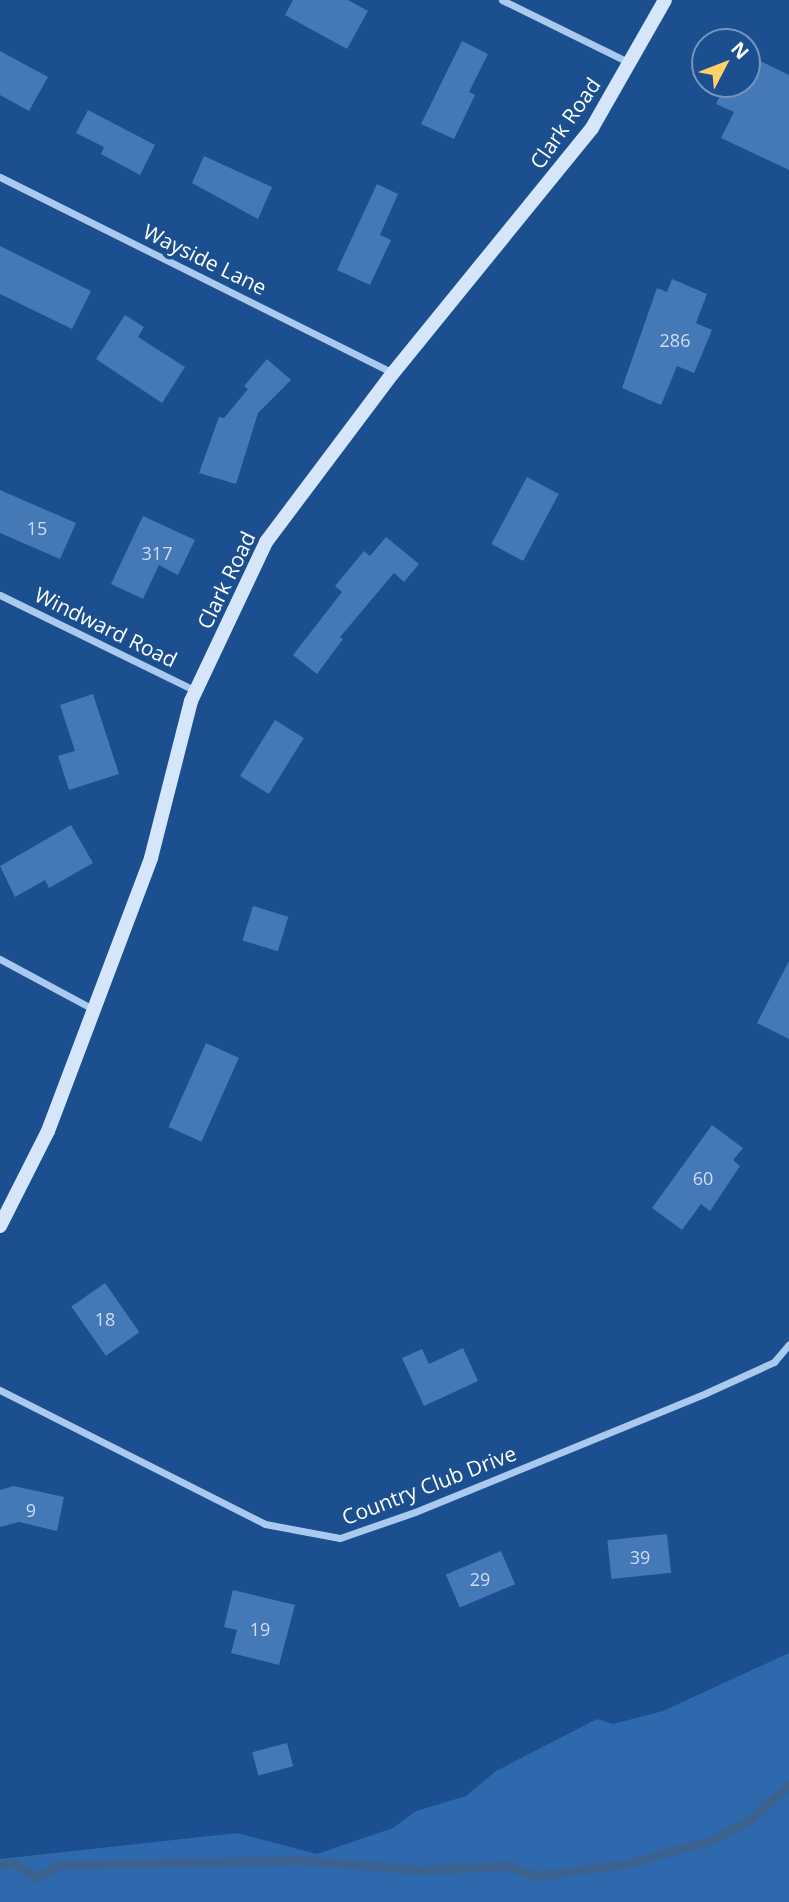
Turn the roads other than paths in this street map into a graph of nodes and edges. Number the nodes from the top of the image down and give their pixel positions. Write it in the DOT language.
graph roads {
  1 [pos="502,0"];
  2 [pos="665,0"];
  3 [pos="631,63"];
  4 [pos="0,177"];
  5 [pos="393,373"];
  6 [pos="0,595"];
  7 [pos="196,691"];
  8 [pos="0,959"];
  9 [pos="93,1009"];
  10 [pos="0,1226"];
  11 [pos="789,1344"];
  12 [pos="0,1390"];
  1 -- 3 [label="street"];
  2 -- 3 [label="street, Clark Road"];
  3 -- 5 [label="street, Clark Road"];
  4 -- 5 [label="street, Wayside Lane"];
  5 -- 7 [label="street, Clark Road"];
  6 -- 7 [label="street, Windward Road"];
  7 -- 9 [label="street, Clark Road"];
  8 -- 9 [label="street"];
  9 -- 10 [label="street, Clark Road"];
  11 -- 12 [label="street, Country Club Drive"];
}
